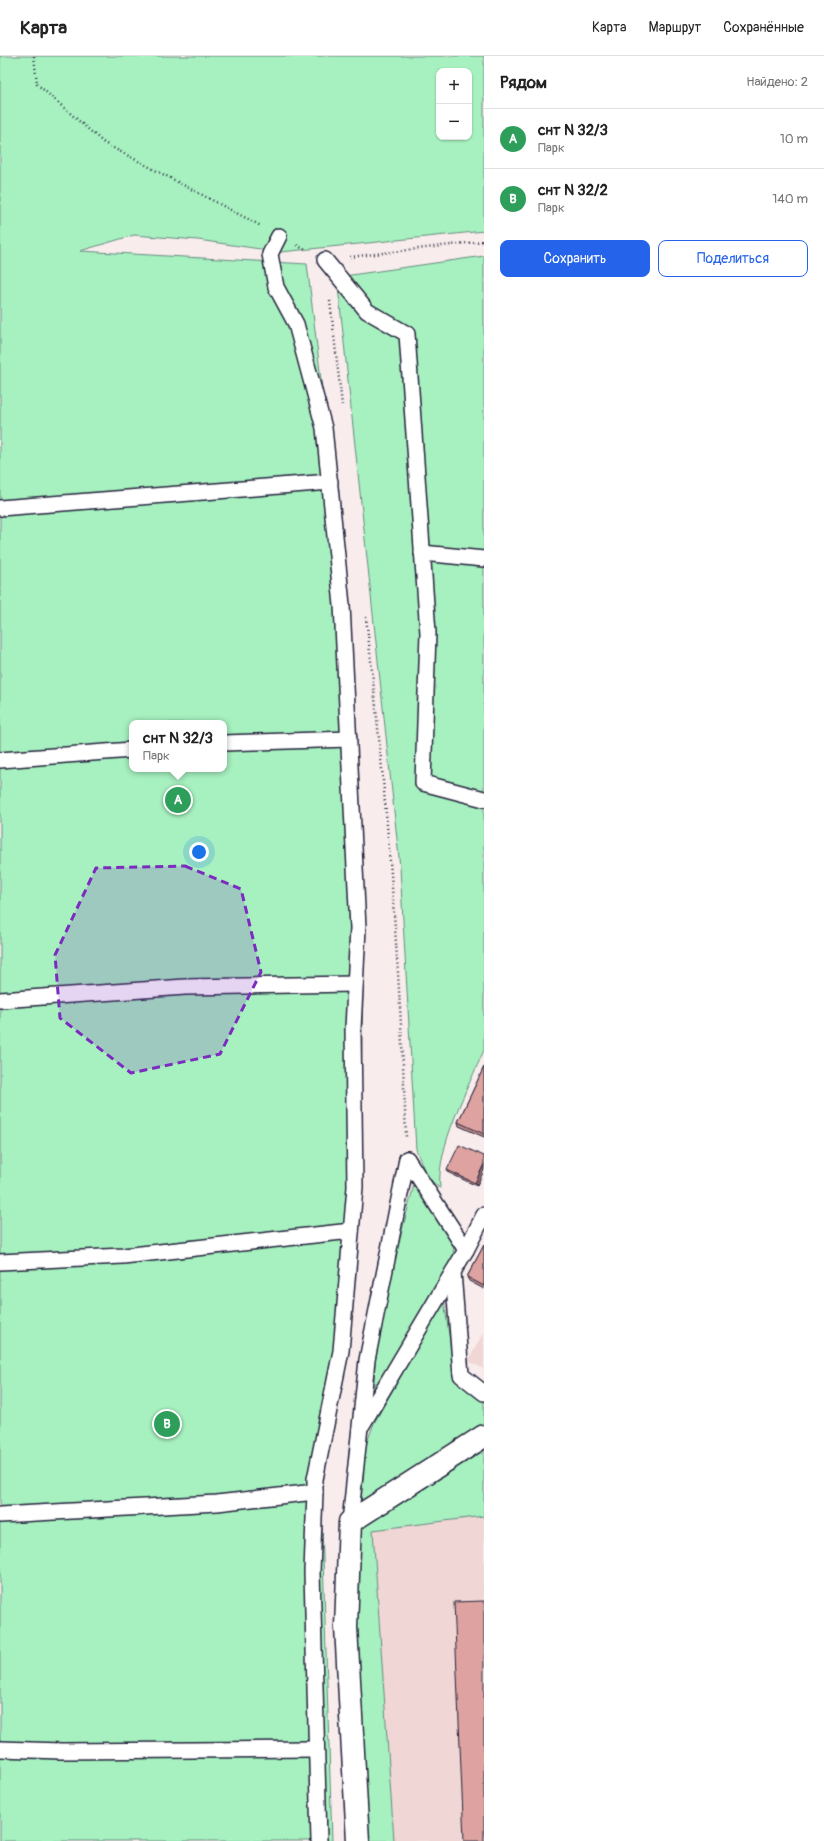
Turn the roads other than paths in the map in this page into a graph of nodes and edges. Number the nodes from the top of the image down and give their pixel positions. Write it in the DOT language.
graph roads {
  1 [pos="279,236"];
  2 [pos="325,260"];
  3 [pos="330,482"];
  4 [pos="0,508"];
  5 [pos="422,553"];
  6 [pos="484,559"];
  7 [pos="349,739"];
  8 [pos="227,743"];
  9 [pos="129,750"];
  10 [pos="0,760"];
  11 [pos="484,799"];
  12 [pos="355,984"];
  13 [pos="0,1000"];
  14 [pos="484,1215"];
  15 [pos="351,1231"];
  16 [pos="466,1250"];
  17 [pos="0,1262"];
  18 [pos="453,1272"];
  19 [pos="484,1393"];
  20 [pos="360,1430"];
  21 [pos="484,1436"];
  22 [pos="315,1492"];
  23 [pos="0,1515"];
  24 [pos="350,1522"];
  25 [pos="0,1749"];
  26 [pos="316,1749"];
  27 [pos="319,1841"];
  28 [pos="358,1841"];
  1 -- 3 [label="lane"];
  2 -- 5 [label="lane"];
  3 -- 4 [label="lane"];
  3 -- 7 [label="lane"];
  5 -- 6 [label="lane"];
  5 -- 11 [label="lane"];
  7 -- 8 [label="lane"];
  7 -- 12 [label="lane"];
  9 -- 10 [label="lane"];
  12 -- 13 [label="lane"];
  12 -- 15 [label="lane"];
  14 -- 16 [label="lane"];
  15 -- 17 [label="lane"];
  15 -- 22 [label="lane"];
  16 -- 18 [label="lane"];
  16 -- 20 [label="lane"];
  18 -- 19 [label="lane"];
  18 -- 20 [label="lane"];
  20 -- 24 [label="lane"];
  21 -- 24 [label="street"];
  22 -- 23 [label="lane"];
  22 -- 26 [label="lane"];
  24 -- 28 [label="street"];
  25 -- 26 [label="lane"];
  26 -- 27 [label="lane"];
}
